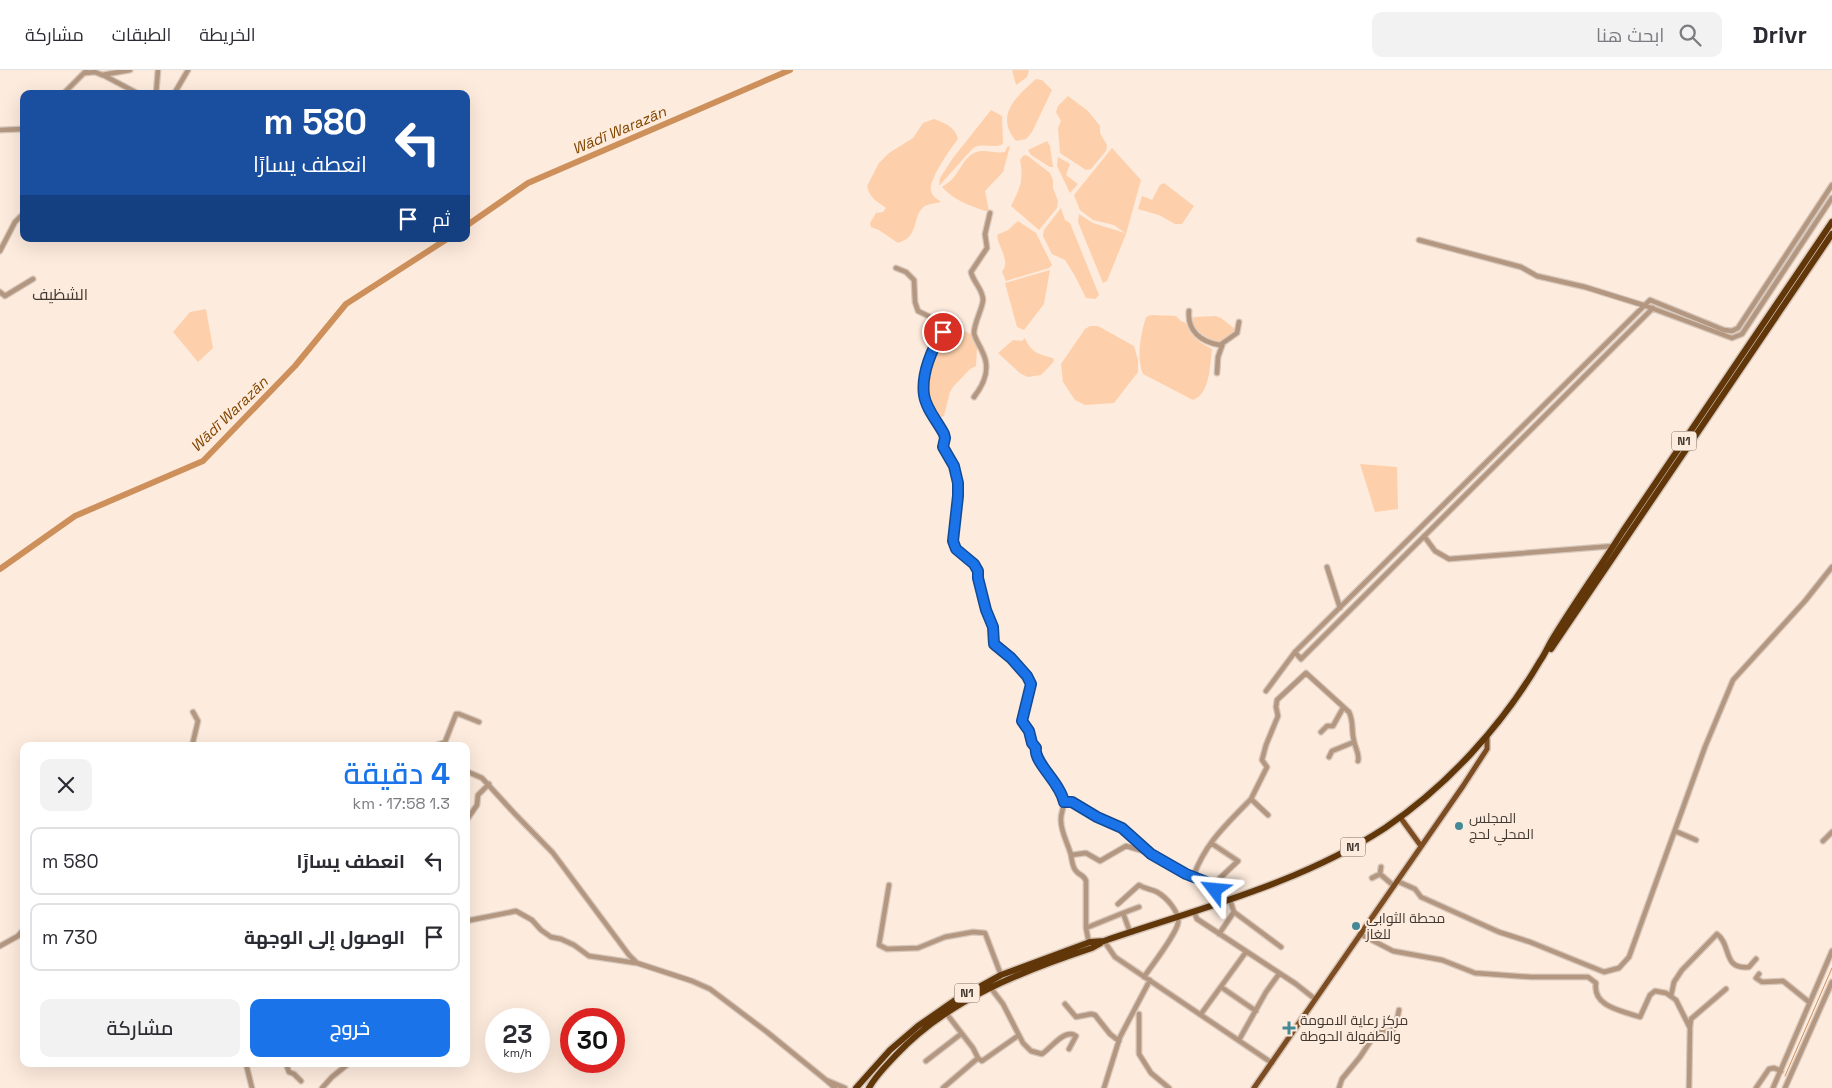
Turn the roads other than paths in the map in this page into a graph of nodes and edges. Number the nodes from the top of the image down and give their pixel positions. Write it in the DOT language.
graph roads {
  1 [pos="130,70"];
  2 [pos="158,70"];
  3 [pos="188,70"];
  4 [pos="85,72"];
  5 [pos="102,75"];
  6 [pos="67,90"];
  7 [pos="131,90"];
  8 [pos="156,90"];
  9 [pos="176,90"];
  10 [pos="0,130"];
  11 [pos="20,130"];
  12 [pos="1832,186"];
  13 [pos="1832,198"];
  14 [pos="990,213"];
  15 [pos="20,217"];
  16 [pos="1832,222"];
  17 [pos="1832,234"];
  18 [pos="1419,240"];
  19 [pos="0,251"];
  20 [pos="896,268"];
  21 [pos="32,279"];
  22 [pos="0,292"];
  23 [pos="1646,306"];
  24 [pos="1653,308"];
  25 [pos="1189,311"];
  26 [pos="1239,322"];
  27 [pos="1223,344"];
  28 [pos="1217,373"];
  29 [pos="974,397"];
  30 [pos="1424,536"];
  31 [pos="1614,546"];
  32 [pos="1327,567"];
  33 [pos="1832,567"];
  34 [pos="1340,608"];
  35 [pos="1296,652"];
  36 [pos="1540,661"];
  37 [pos="1266,692"];
  38 [pos="1343,708"];
  39 [pos="193,712"];
  40 [pos="480,722"];
  41 [pos="1321,732"];
  42 [pos="1487,736"];
  43 [pos="193,742"];
  44 [pos="445,742"];
  45 [pos="1354,742"];
  46 [pos="1328,757"];
  47 [pos="1358,761"];
  48 [pos="470,773"];
  49 [pos="489,784"];
  50 [pos="1251,799"];
  51 [pos="1064,802"];
  52 [pos="470,815"];
  53 [pos="1268,815"];
  54 [pos="1400,817"];
  55 [pos="1675,831"];
  56 [pos="1832,832"];
  57 [pos="1696,840"];
  58 [pos="1823,841"];
  59 [pos="1211,843"];
  60 [pos="1421,846"];
  61 [pos="1151,854"];
  62 [pos="1071,855"];
  63 [pos="1381,867"];
  64 [pos="1380,874"];
  65 [pos="1193,877"];
  66 [pos="1372,878"];
  67 [pos="1396,883"];
  68 [pos="888,885"];
  69 [pos="1215,890"];
  70 [pos="1230,900"];
  71 [pos="1118,904"];
  72 [pos="1218,904"];
  73 [pos="1139,907"];
  74 [pos="1194,912"];
  75 [pos="1234,912"];
  76 [pos="1123,913"];
  77 [pos="1178,917"];
  78 [pos="470,920"];
  79 [pos="1086,928"];
  80 [pos="1130,932"];
  81 [pos="20,934"];
  82 [pos="1219,934"];
  83 [pos="1360,934"];
  84 [pos="1104,941"];
  85 [pos="1089,942"];
  86 [pos="0,946"];
  87 [pos="1281,947"];
  88 [pos="1832,951"];
  89 [pos="1246,952"];
  90 [pos="1756,958"];
  91 [pos="637,963"];
  92 [pos="1279,974"];
  93 [pos="1759,974"];
  94 [pos="1000,975"];
  95 [pos="1144,977"];
  96 [pos="1150,980"];
  97 [pos="1832,982"];
  98 [pos="990,987"];
  99 [pos="1221,987"];
  100 [pos="1726,989"];
  101 [pos="1671,996"];
  102 [pos="1315,999"];
  103 [pos="1809,1002"];
  104 [pos="1065,1004"];
  105 [pos="1256,1010"];
  106 [pos="1399,1010"];
  107 [pos="946,1013"];
  108 [pos="1139,1014"];
  109 [pos="1201,1014"];
  110 [pos="1690,1028"];
  111 [pos="961,1034"];
  112 [pos="1019,1035"];
  113 [pos="1239,1040"];
  114 [pos="1118,1041"];
  115 [pos="1069,1049"];
  116 [pos="978,1058"];
  117 [pos="926,1061"];
  118 [pos="1272,1063"];
  119 [pos="247,1067"];
  120 [pos="287,1067"];
  121 [pos="344,1067"];
  122 [pos="1781,1072"];
  123 [pos="826,1080"];
  124 [pos="301,1081"];
  125 [pos="252,1088"];
  126 [pos="322,1088"];
  127 [pos="835,1088"];
  128 [pos="845,1088"];
  129 [pos="856,1088"];
  130 [pos="865,1088"];
  131 [pos="869,1088"];
  132 [pos="943,1088"];
  133 [pos="1104,1088"];
  134 [pos="1169,1088"];
  135 [pos="1254,1088"];
  136 [pos="1339,1088"];
  137 [pos="1690,1088"];
  138 [pos="1756,1088"];
  139 [pos="1773,1088"];
  140 [pos="1785,1088"];
  1 -- 5 [label="street"];
  2 -- 8 [label="street"];
  3 -- 9 [label="street"];
  4 -- 5 [label="street"];
  4 -- 6 [label="street"];
  5 -- 7 [label="street"];
  10 -- 11 [label="street"];
  12 -- 23 [label="street"];
  13 -- 24 [label="street"];
  14 -- 29 [label="street"];
  15 -- 19 [label="street"];
  16 -- 31 [label="highway, N1"];
  17 -- 36 [label="highway, N1"];
  18 -- 23 [label="street"];
  20 -- 51 [label="street"];
  21 -- 22 [label="street"];
  23 -- 24 [label="street"];
  23 -- 34 [label="street"];
  24 -- 30 [label="street"];
  25 -- 27 [label="street"];
  26 -- 27 [label="street"];
  27 -- 28 [label="street"];
  30 -- 31 [label="street"];
  30 -- 35 [label="street"];
  31 -- 36 [label="highway, N1"];
  32 -- 34 [label="street"];
  33 -- 55 [label="street"];
  34 -- 35 [label="street"];
  35 -- 37 [label="street"];
  36 -- 42 [label="highway, N1"];
  38 -- 41 [label="street"];
  38 -- 45 [label="street"];
  38 -- 50 [label="street"];
  39 -- 43 [label="street"];
  40 -- 44 [label="street"];
  42 -- 54 [label="highway, N1"];
  42 -- 60 [label="main road"];
  45 -- 46 [label="street"];
  45 -- 47 [label="street"];
  48 -- 49 [label="street"];
  49 -- 52 [label="street"];
  49 -- 91 [label="street"];
  50 -- 53 [label="street"];
  50 -- 59 [label="street"];
  51 -- 61 [label="street"];
  51 -- 62 [label="street"];
  54 -- 60 [label="main road"];
  54 -- 70 [label="highway, N1"];
  55 -- 57 [label="street"];
  55 -- 67 [label="street"];
  56 -- 58 [label="street"];
  59 -- 65 [label="street"];
  59 -- 69 [label="street"];
  60 -- 67 [label="main road"];
  61 -- 62 [label="street"];
  61 -- 65 [label="street"];
  62 -- 79 [label="street"];
  63 -- 64 [label="street"];
  64 -- 66 [label="street"];
  64 -- 67 [label="street"];
  65 -- 69 [label="street"];
  67 -- 83 [label="main road"];
  68 -- 94 [label="street"];
  69 -- 72 [label="street"];
  70 -- 72 [label="highway, N1"];
  70 -- 75 [label="street"];
  71 -- 77 [label="street"];
  72 -- 74 [label="highway, N1"];
  73 -- 76 [label="street"];
  74 -- 77 [label="highway, N1"];
  74 -- 82 [label="street"];
  75 -- 82 [label="street"];
  75 -- 87 [label="street"];
  76 -- 79 [label="street"];
  76 -- 80 [label="street"];
  77 -- 80 [label="highway, N1"];
  77 -- 95 [label="street"];
  78 -- 91 [label="street"];
  79 -- 85 [label="street"];
  80 -- 84 [label="highway, N1"];
  81 -- 86 [label="street"];
  82 -- 89 [label="street"];
  83 -- 101 [label="street"];
  83 -- 102 [label="main road"];
  84 -- 85 [label="highway, N1"];
  84 -- 95 [label="street"];
  84 -- 98 [label="highway, N1 / N1"];
  85 -- 94 [label="highway, N1"];
  88 -- 103 [label="street"];
  89 -- 92 [label="street"];
  89 -- 99 [label="street"];
  90 -- 101 [label="street"];
  91 -- 123 [label="street"];
  92 -- 102 [label="street"];
  92 -- 105 [label="street"];
  93 -- 103 [label="street"];
  94 -- 129 [label="highway, N1"];
  95 -- 96 [label="street"];
  96 -- 109 [label="street"];
  96 -- 114 [label="street"];
  97 -- 140 [label="street"];
  98 -- 107 [label="highway, N1 / N1"];
  98 -- 112 [label="street"];
  99 -- 105 [label="street"];
  99 -- 109 [label="street"];
  100 -- 110 [label="street"];
  101 -- 110 [label="street"];
  102 -- 118 [label="main road"];
  103 -- 122 [label="street"];
  104 -- 114 [label="street"];
  105 -- 113 [label="street"];
  106 -- 136 [label="street"];
  107 -- 111 [label="street"];
  107 -- 131 [label="highway, N1 / N1"];
  108 -- 134 [label="street"];
  109 -- 113 [label="street"];
  110 -- 137 [label="street"];
  111 -- 116 [label="street"];
  111 -- 117 [label="street"];
  112 -- 115 [label="street"];
  112 -- 116 [label="street"];
  113 -- 118 [label="street"];
  114 -- 133 [label="street"];
  116 -- 132 [label="street"];
  118 -- 135 [label="main road"];
  119 -- 125 [label="street"];
  120 -- 124 [label="street"];
  121 -- 126 [label="street"];
  122 -- 138 [label="street"];
  122 -- 139 [label="street"];
  123 -- 127 [label="street"];
  123 -- 128 [label="street"];
  129 -- 130 [label="highway"];
}
